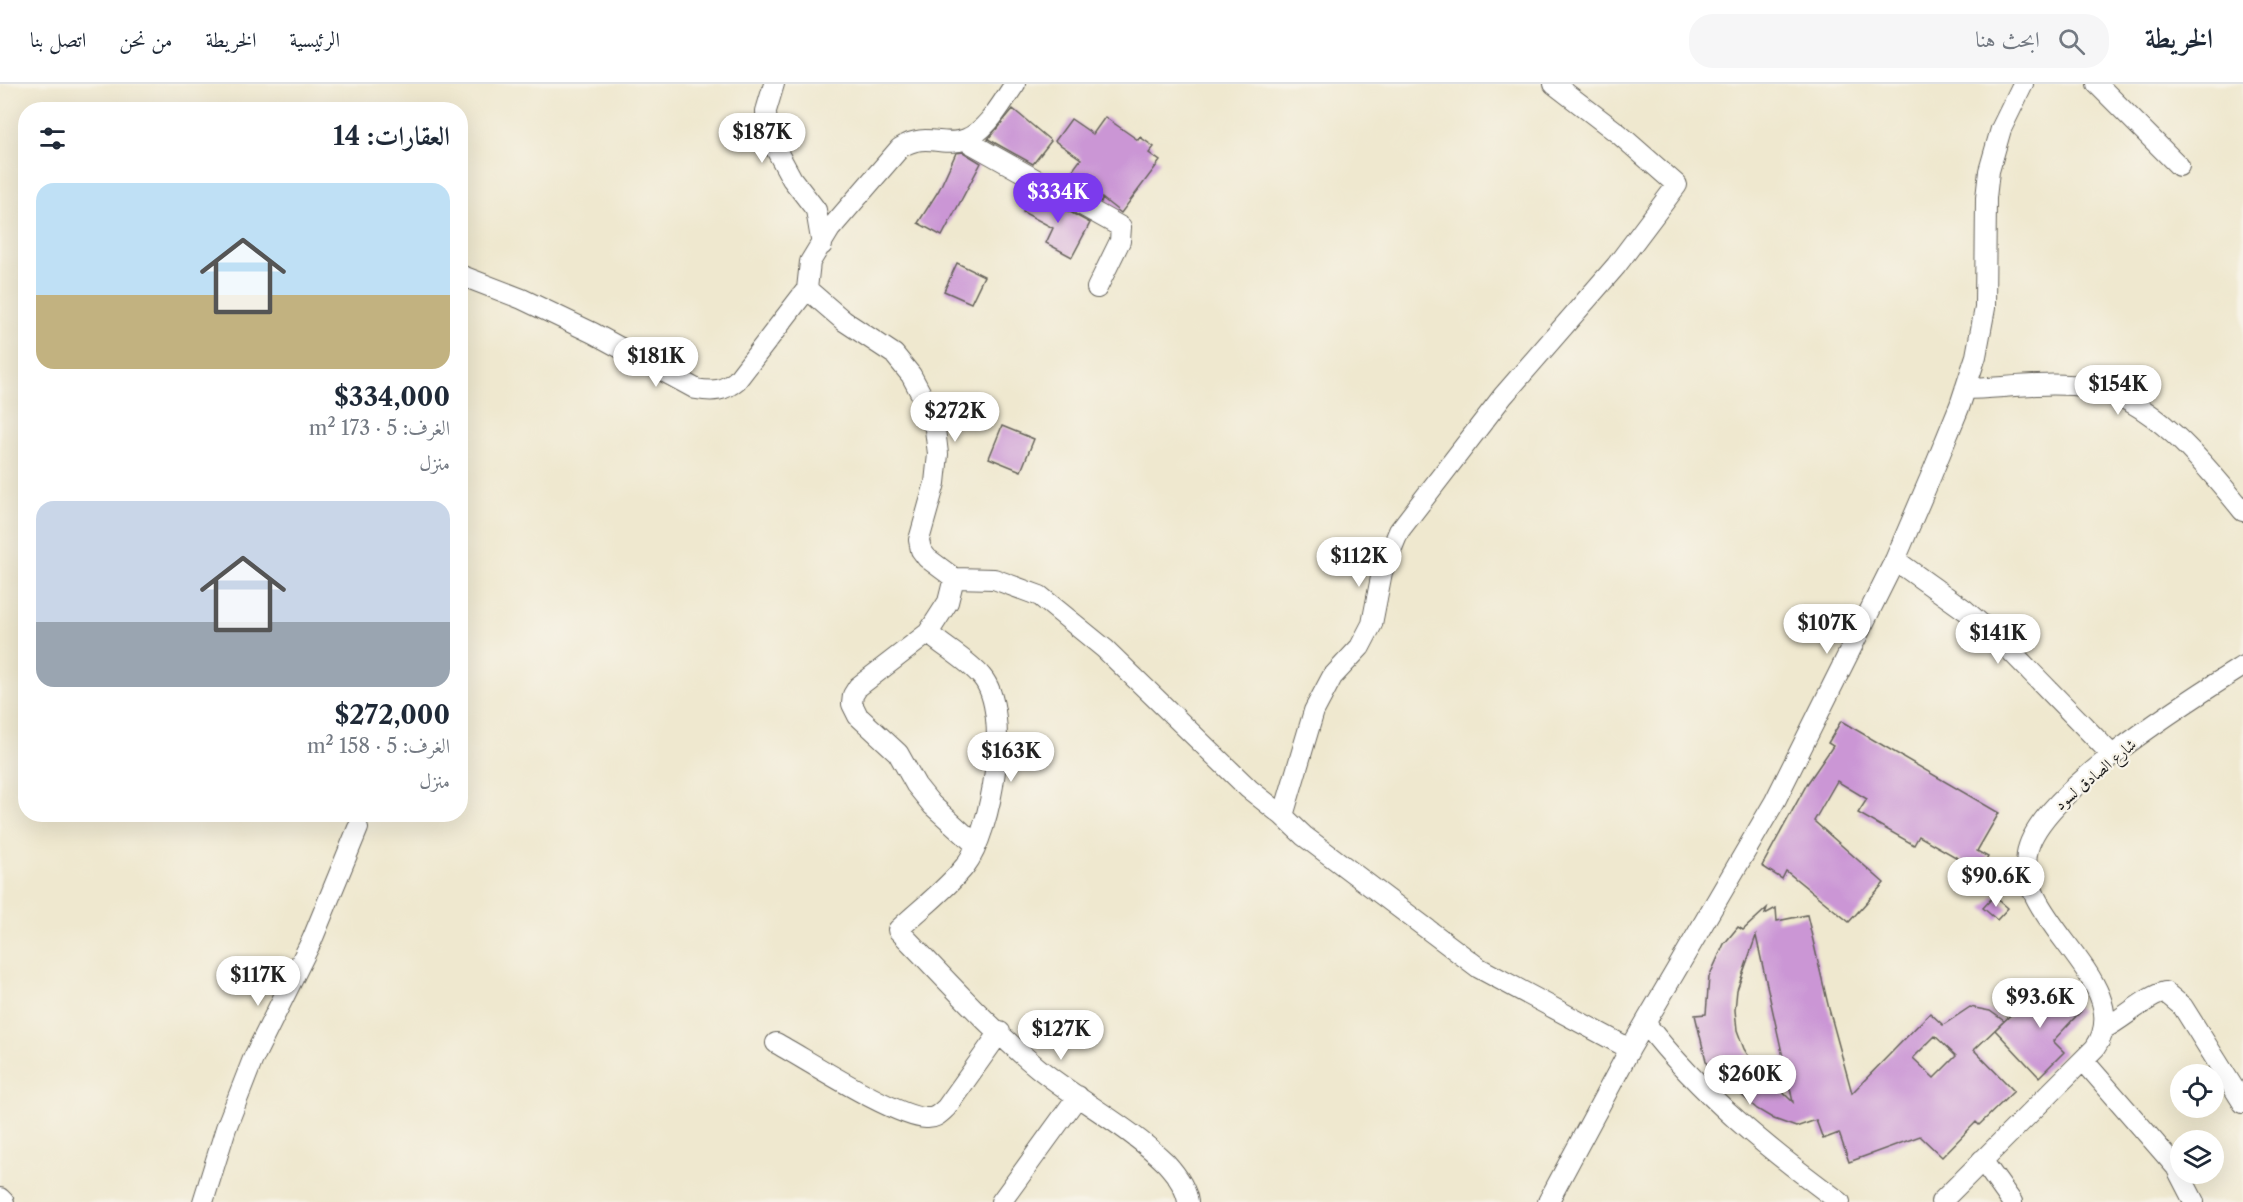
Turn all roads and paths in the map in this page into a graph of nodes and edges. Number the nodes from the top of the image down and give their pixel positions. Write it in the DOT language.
graph roads {
  1 [pos="774,84"];
  2 [pos="1016,84"];
  3 [pos="1554,84"];
  4 [pos="2023,84"];
  5 [pos="2097,84"];
  6 [pos="965,140"];
  7 [pos="2180,166"];
  8 [pos="822,245"];
  9 [pos="468,278"];
  10 [pos="1097,288"];
  11 [pos="807,289"];
  12 [pos="1965,389"];
  13 [pos="2243,511"];
  14 [pos="1895,560"];
  15 [pos="954,578"];
  16 [pos="928,633"];
  17 [pos="2243,666"];
  18 [pos="2113,756"];
  19 [pos="1282,816"];
  20 [pos="358,828"];
  21 [pos="976,845"];
  22 [pos="1646,1024"];
  23 [pos="2105,1028"];
  24 [pos="999,1032"];
  25 [pos="776,1043"];
  26 [pos="1630,1049"];
  27 [pos="2083,1060"];
  28 [pos="1078,1096"];
  29 [pos="2243,1103"];
  30 [pos="1982,1161"];
  31 [pos="0,1198"];
  32 [pos="4,1202"];
  33 [pos="203,1202"];
  34 [pos="1001,1202"];
  35 [pos="1188,1202"];
  36 [pos="1548,1202"];
  37 [pos="1840,1202"];
  38 [pos="1941,1202"];
  39 [pos="2012,1202"];
  40 [pos="2194,1202"];
  1 -- 8 [label="street"];
  2 -- 6 [label="street"];
  3 -- 19 [label="street"];
  4 -- 12 [label="street"];
  5 -- 7 [label="street"];
  6 -- 8 [label="street"];
  6 -- 10 [label="street"];
  8 -- 11 [label="street"];
  9 -- 11 [label="street"];
  11 -- 15 [label="street"];
  12 -- 13 [label="street"];
  12 -- 14 [label="street"];
  14 -- 18 [label="street"];
  14 -- 22 [label="street"];
  15 -- 16 [label="street"];
  15 -- 19 [label="street"];
  16 -- 21 [label="street"];
  16 -- 21 [label="street"];
  17 -- 18 [label="street, شارع الصادق لسود"];
  18 -- 23 [label="street, شارع الصادق لسود"];
  19 -- 26 [label="street"];
  20 -- 33 [label="street"];
  21 -- 24 [label="street"];
  22 -- 26 [label="street"];
  22 -- 37 [label="street"];
  23 -- 27 [label="street"];
  23 -- 29 [label="street"];
  24 -- 25 [label="street"];
  24 -- 28 [label="street"];
  26 -- 36 [label="street"];
  27 -- 30 [label="street"];
  27 -- 40 [label="street"];
  28 -- 34 [label="street"];
  28 -- 35 [label="street"];
  30 -- 38 [label="street"];
  30 -- 39 [label="street"];
  31 -- 32 [label="street"];
}
